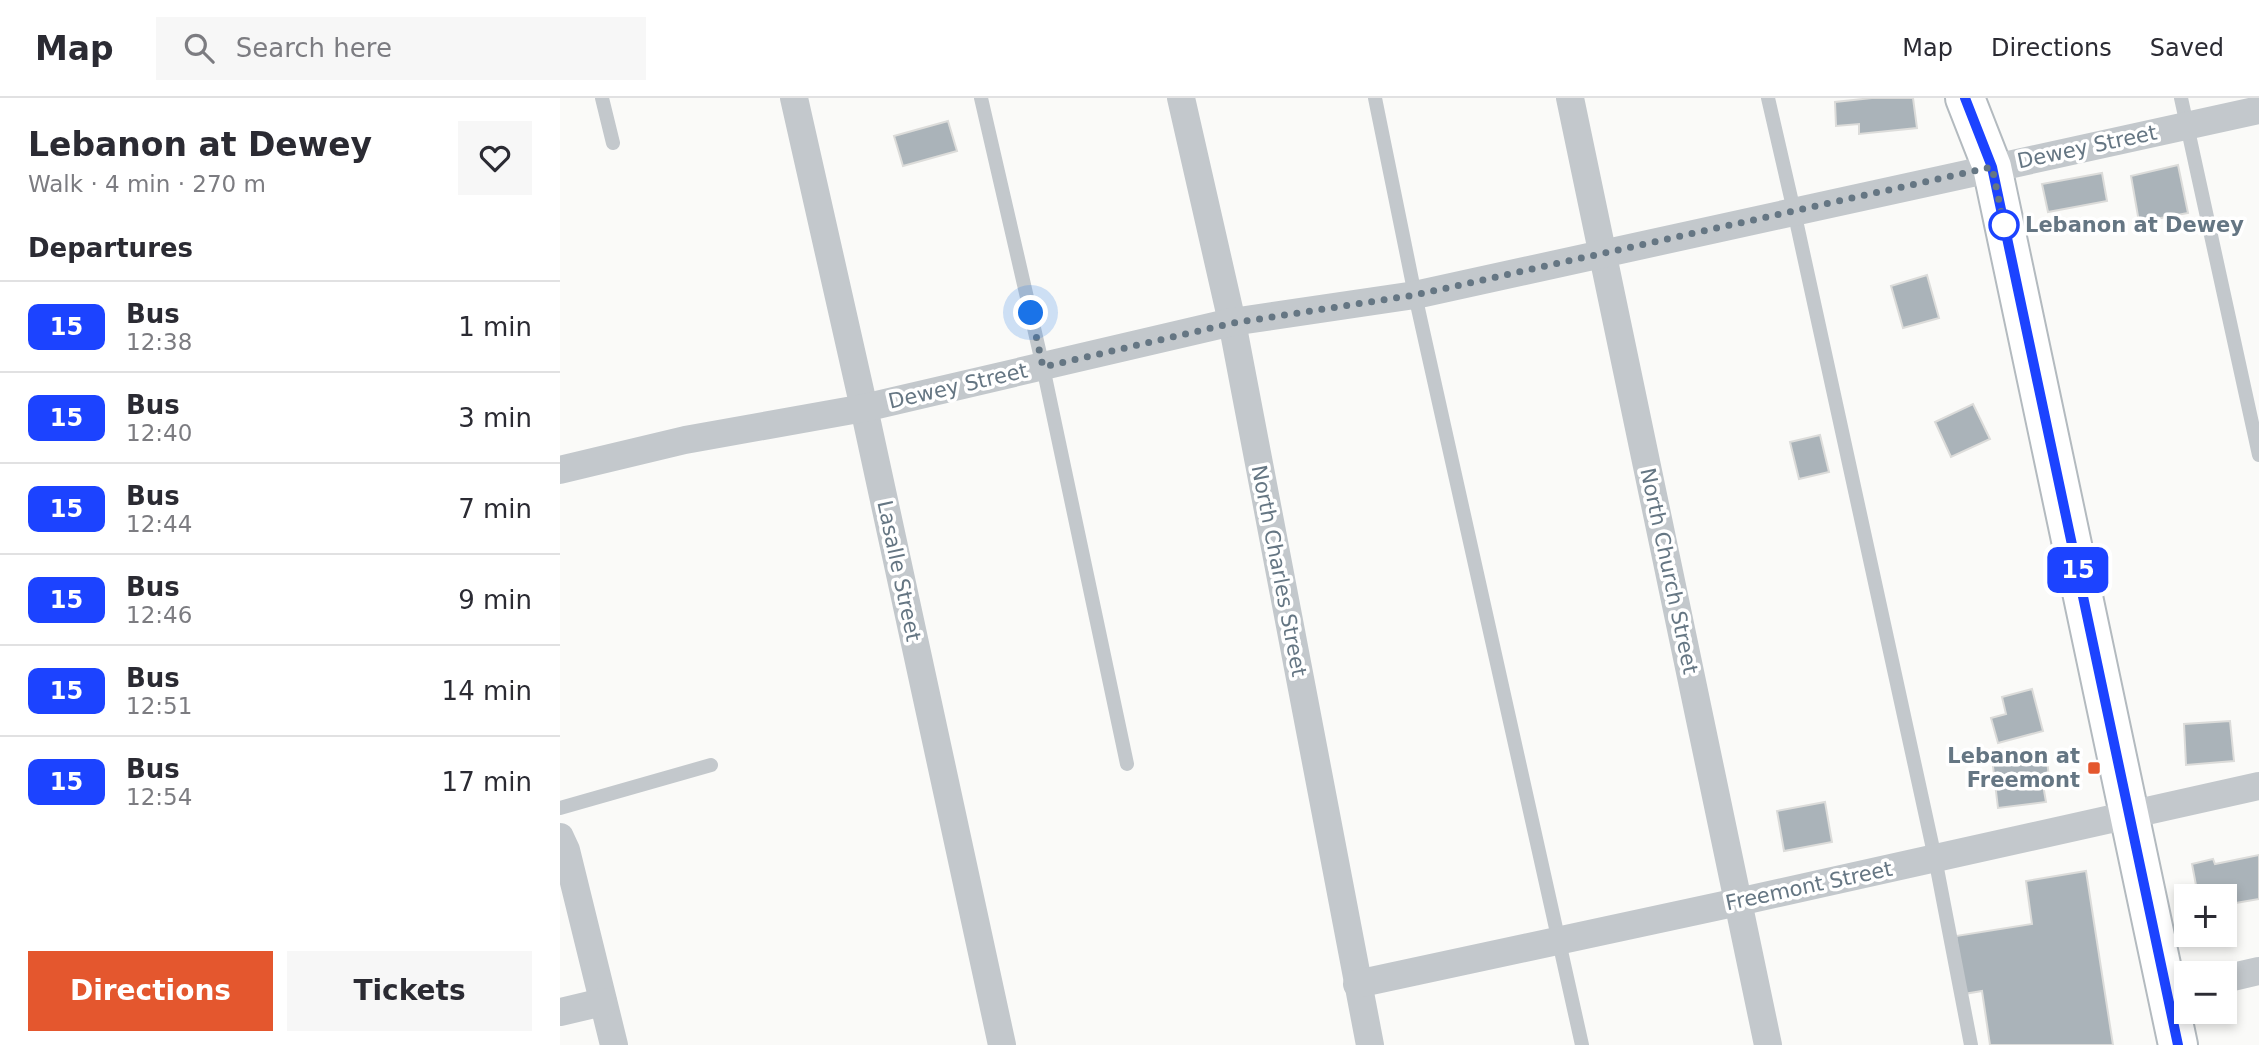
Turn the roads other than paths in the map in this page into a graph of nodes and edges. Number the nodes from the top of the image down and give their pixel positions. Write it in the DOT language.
graph roads {
  1 [pos="602,98"];
  2 [pos="794,98"];
  3 [pos="981,98"];
  4 [pos="1181,98"];
  5 [pos="1375,98"];
  6 [pos="1570,98"];
  7 [pos="1768,98"];
  8 [pos="1965,98"];
  9 [pos="2181,98"];
  10 [pos="2259,110"];
  11 [pos="2187,126"];
  12 [pos="613,143"];
  13 [pos="1992,167"];
  14 [pos="1794,211"];
  15 [pos="1603,253"];
  16 [pos="1415,295"];
  17 [pos="1233,323"];
  18 [pos="1043,367"];
  19 [pos="864,408"];
  20 [pos="2259,455"];
  21 [pos="560,470"];
  22 [pos="1127,764"];
  23 [pos="711,765"];
  24 [pos="2259,786"];
  25 [pos="560,807"];
  26 [pos="2130,815"];
  27 [pos="560,837"];
  28 [pos="1935,858"];
  29 [pos="1738,902"];
  30 [pos="1559,941"];
  31 [pos="2259,971"];
  32 [pos="2237,976"];
  33 [pos="2174,980"];
  34 [pos="1357,984"];
  35 [pos="603,1002"];
  36 [pos="560,1013"];
  37 [pos="2178,1024"];
  38 [pos="614,1045"];
  39 [pos="1002,1045"];
  40 [pos="1370,1045"];
  41 [pos="1581,1045"];
  42 [pos="1768,1045"];
  43 [pos="1971,1045"];
  44 [pos="2178,1045"];
  1 -- 12 [label="lane"];
  2 -- 19 [label="street, Lasalle Street"];
  3 -- 18 [label="lane"];
  4 -- 17 [label="street, North Charles Street"];
  5 -- 16 [label="lane"];
  6 -- 15 [label="street, North Church Street"];
  7 -- 14 [label="lane"];
  8 -- 13 [label="main road"];
  9 -- 11 [label="lane"];
  10 -- 11 [label="street, Dewey Street"];
  11 -- 13 [label="street, Dewey Street"];
  11 -- 20 [label="lane"];
  13 -- 14 [label="street, Dewey Street"];
  13 -- 26 [label="main road"];
  14 -- 15 [label="street, Dewey Street"];
  14 -- 28 [label="lane"];
  15 -- 16 [label="street, Dewey Street"];
  15 -- 29 [label="street, North Church Street"];
  16 -- 17 [label="street, Dewey Street"];
  16 -- 30 [label="lane"];
  17 -- 18 [label="street, Dewey Street"];
  17 -- 34 [label="street, North Charles Street"];
  18 -- 19 [label="street, Dewey Street"];
  18 -- 22 [label="lane"];
  19 -- 21 [label="street, Dewey Street"];
  19 -- 39 [label="street, Lasalle Street"];
  23 -- 25 [label="lane"];
  24 -- 26 [label="street, Freemont Street"];
  26 -- 28 [label="street, Freemont Street"];
  26 -- 33 [label="main road"];
  27 -- 35 [label="street"];
  28 -- 29 [label="street, Freemont Street"];
  28 -- 43 [label="lane"];
  29 -- 30 [label="street, Freemont Street"];
  29 -- 42 [label="street, North Church Street"];
  30 -- 34 [label="street, Freemont Street"];
  30 -- 41 [label="lane"];
  31 -- 32 [label="street"];
  34 -- 40 [label="street, North Charles Street"];
  35 -- 36 [label="street"];
  35 -- 38 [label="street"];
  37 -- 44 [label="main road"];
}
